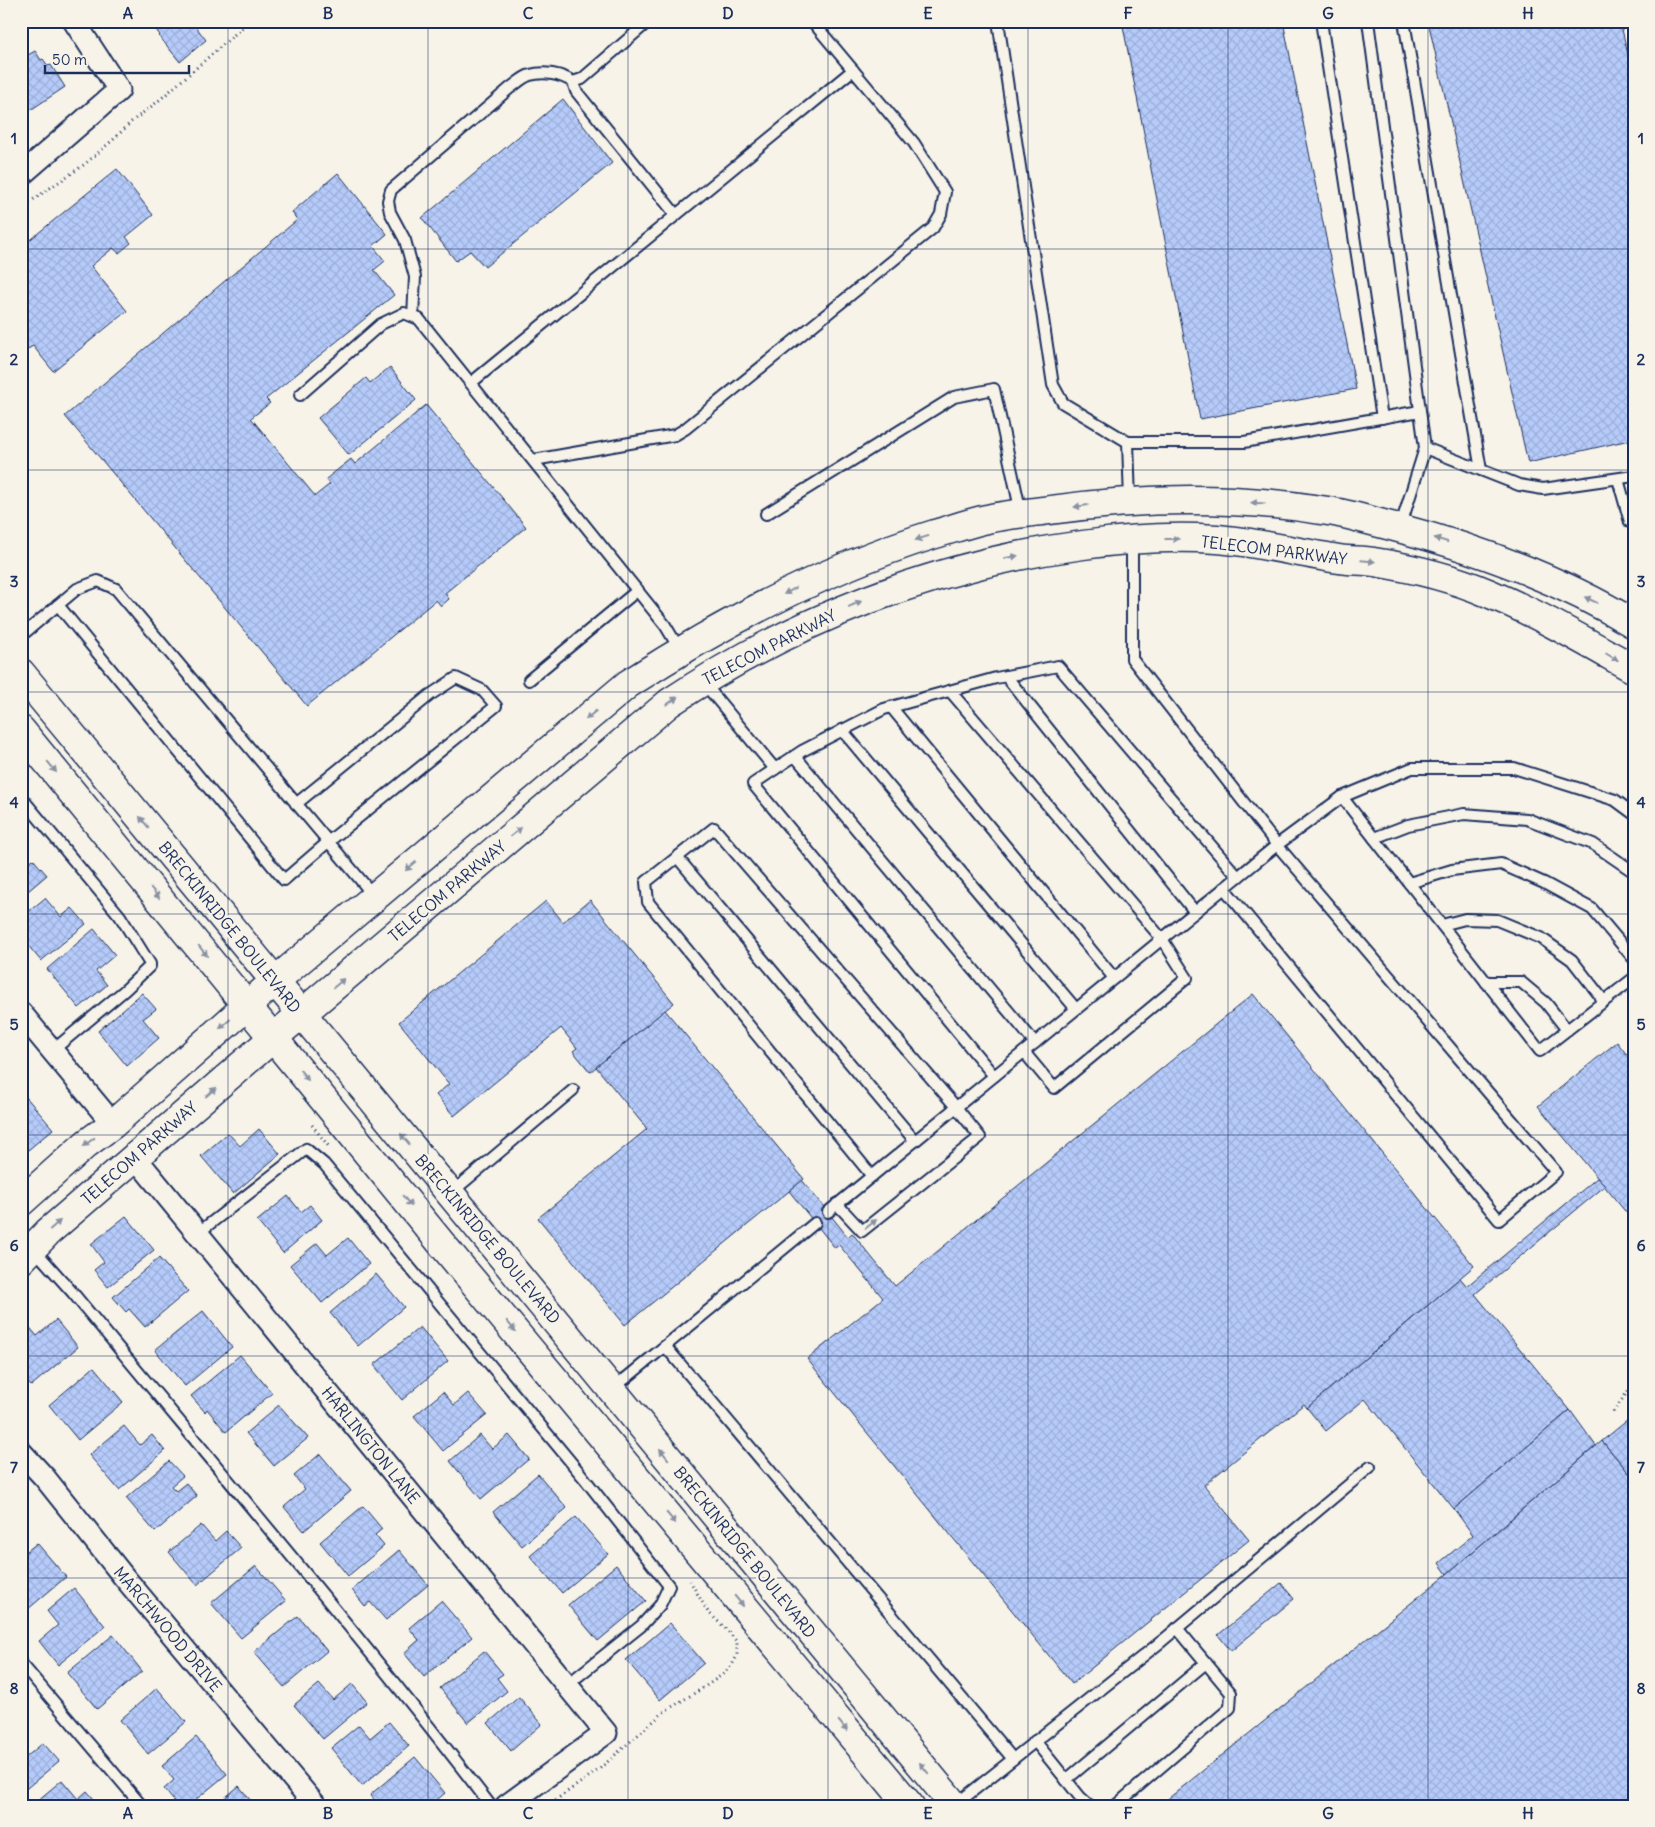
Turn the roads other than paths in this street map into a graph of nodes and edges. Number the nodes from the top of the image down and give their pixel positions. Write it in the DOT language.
graph roads {
  1 [pos="74,21"];
  2 [pos="649,21"];
  3 [pos="812,21"];
  4 [pos="998,21"];
  5 [pos="1321,21"];
  6 [pos="1368,21"];
  7 [pos="1404,21"];
  8 [pos="853,70"];
  9 [pos="573,82"];
  10 [pos="22,175"];
  11 [pos="676,215"];
  12 [pos="413,316"];
  13 [pos="471,383"];
  14 [pos="300,395"];
  15 [pos="1420,411"];
  16 [pos="1382,418"];
  17 [pos="1128,442"];
  18 [pos="1425,448"];
  19 [pos="534,460"];
  20 [pos="1481,470"];
  21 [pos="1634,476"];
  22 [pos="1618,479"];
  23 [pos="1130,502"];
  24 [pos="766,514"];
  25 [pos="1021,514"];
  26 [pos="1634,522"];
  27 [pos="1399,528"];
  28 [pos="1132,539"];
  29 [pos="638,590"];
  30 [pos="58,605"];
  31 [pos="1634,624"];
  32 [pos="21,636"];
  33 [pos="680,650"];
  34 [pos="1634,669"];
  35 [pos="21,673"];
  36 [pos="1006,676"];
  37 [pos="529,680"];
  38 [pos="702,680"];
  39 [pos="950,691"];
  40 [pos="891,707"];
  41 [pos="21,730"];
  42 [pos="842,730"];
  43 [pos="795,756"];
  44 [pos="775,769"];
  45 [pos="21,797"];
  46 [pos="1342,797"];
  47 [pos="296,804"];
  48 [pos="1634,814"];
  49 [pos="1374,838"];
  50 [pos="328,842"];
  51 [pos="1277,845"];
  52 [pos="677,857"];
  53 [pos="1634,872"];
  54 [pos="1238,877"];
  55 [pos="1409,883"];
  56 [pos="1224,888"];
  57 [pos="374,897"];
  58 [pos="1195,912"];
  59 [pos="1442,925"];
  60 [pos="1162,939"];
  61 [pos="1634,959"];
  62 [pos="1114,978"];
  63 [pos="1634,978"];
  64 [pos="275,981"];
  65 [pos="1486,982"];
  66 [pos="1604,1001"];
  67 [pos="248,1005"];
  68 [pos="1076,1009"];
  69 [pos="21,1013"];
  70 [pos="302,1014"];
  71 [pos="1568,1030"];
  72 [pos="273,1038"];
  73 [pos="1035,1043"];
  74 [pos="52,1050"];
  75 [pos="1024,1052"];
  76 [pos="994,1076"];
  77 [pos="573,1090"];
  78 [pos="956,1107"];
  79 [pos="113,1124"];
  80 [pos="915,1141"];
  81 [pos="135,1157"];
  82 [pos="872,1176"];
  83 [pos="450,1193"];
  84 [pos="21,1202"];
  85 [pos="837,1204"];
  86 [pos="828,1212"];
  87 [pos="815,1223"];
  88 [pos="198,1234"];
  89 [pos="27,1254"];
  90 [pos="665,1346"];
  91 [pos="609,1386"];
  92 [pos="580,1409"];
  93 [pos="21,1452"];
  94 [pos="1370,1467"];
  95 [pos="1178,1628"];
  96 [pos="21,1663"];
  97 [pos="1206,1663"];
  98 [pos="568,1685"];
  99 [pos="1035,1742"];
  100 [pos="1013,1759"];
  101 [pos="1066,1780"];
  102 [pos="142,1806"];
  103 [pos="316,1806"];
  104 [pos="491,1806"];
  105 [pos="506,1806"];
  106 [pos="910,1806"];
  107 [pos="954,1806"];
  108 [pos="1090,1806"];
  109 [pos="1115,1806"];
  1 -- 10 [label="street"];
  2 -- 9 [label="lane"];
  3 -- 8 [label="lane"];
  4 -- 17 [label="lane"];
  5 -- 16 [label="lane"];
  6 -- 15 [label="lane"];
  7 -- 20 [label="lane"];
  8 -- 11 [label="lane"];
  8 -- 19 [label="lane"];
  9 -- 11 [label="lane"];
  9 -- 12 [label="lane"];
  11 -- 13 [label="lane"];
  12 -- 13 [label="lane"];
  12 -- 14 [label="lane"];
  13 -- 19 [label="lane"];
  15 -- 16 [label="lane"];
  15 -- 18 [label="lane"];
  16 -- 17 [label="lane"];
  17 -- 23 [label="lane"];
  18 -- 20 [label="lane"];
  18 -- 27 [label="lane"];
  19 -- 29 [label="lane"];
  20 -- 22 [label="lane"];
  21 -- 22 [label="lane"];
  22 -- 26 [label="lane"];
  23 -- 25 [label="street, one-way"];
  27 -- 23 [label="street, one-way"];
  23 -- 28 [label="street"];
  24 -- 25 [label="lane"];
  25 -- 33 [label="street, one-way"];
  31 -- 27 [label="street, one-way"];
  28 -- 34 [label="street, TELECOM PARKWAY, one-way"];
  38 -- 28 [label="street, TELECOM PARKWAY, one-way"];
  28 -- 51 [label="lane"];
  29 -- 33 [label="lane"];
  29 -- 37 [label="lane"];
  30 -- 32 [label="lane"];
  30 -- 47 [label="lane"];
  30 -- 50 [label="lane"];
  33 -- 38 [label="street"];
  33 -- 57 [label="street, one-way"];
  64 -- 35 [label="street, BRECKINRIDGE BOULEVARD, one-way"];
  36 -- 39 [label="lane"];
  36 -- 54 [label="lane"];
  36 -- 58 [label="lane"];
  38 -- 44 [label="lane"];
  70 -- 38 [label="street, TELECOM PARKWAY, one-way"];
  39 -- 40 [label="lane"];
  39 -- 60 [label="lane"];
  40 -- 42 [label="lane"];
  40 -- 62 [label="lane"];
  41 -- 67 [label="street, one-way"];
  42 -- 43 [label="lane"];
  42 -- 68 [label="lane"];
  43 -- 44 [label="lane"];
  43 -- 73 [label="lane"];
  44 -- 76 [label="lane"];
  45 -- 74 [label="lane"];
  46 -- 48 [label="lane"];
  46 -- 49 [label="lane"];
  46 -- 51 [label="lane"];
  47 -- 50 [label="lane"];
  47 -- 50 [label="lane"];
  49 -- 53 [label="lane"];
  49 -- 55 [label="lane"];
  50 -- 57 [label="lane"];
  51 -- 54 [label="lane"];
  51 -- 56 [label="lane"];
  52 -- 78 [label="lane"];
  52 -- 80 [label="lane"];
  52 -- 82 [label="lane"];
  54 -- 56 [label="lane"];
  55 -- 59 [label="lane"];
  55 -- 61 [label="lane"];
  56 -- 58 [label="lane"];
  57 -- 64 [label="street"];
  58 -- 60 [label="lane"];
  59 -- 65 [label="lane"];
  59 -- 66 [label="lane"];
  60 -- 62 [label="lane"];
  60 -- 75 [label="lane"];
  62 -- 68 [label="lane"];
  63 -- 66 [label="lane"];
  64 -- 67 [label="street"];
  64 -- 70 [label="street, BRECKINRIDGE BOULEVARD"];
  65 -- 71 [label="lane"];
  65 -- 71 [label="lane"];
  66 -- 71 [label="lane"];
  67 -- 72 [label="street"];
  67 -- 79 [label="street, one-way"];
  68 -- 73 [label="lane"];
  69 -- 74 [label="street"];
  70 -- 72 [label="street, TELECOM PARKWAY"];
  83 -- 70 [label="street, BRECKINRIDGE BOULEVARD, one-way"];
  81 -- 72 [label="street, TELECOM PARKWAY, one-way"];
  72 -- 92 [label="street, one-way"];
  73 -- 75 [label="lane"];
  74 -- 79 [label="street"];
  75 -- 76 [label="lane"];
  76 -- 78 [label="lane"];
  77 -- 83 [label="lane"];
  78 -- 80 [label="lane"];
  85 -- 78 [label="lane, one-way"];
  79 -- 84 [label="street, one-way"];
  80 -- 82 [label="lane"];
  81 -- 88 [label="street, HARLINGTON LANE"];
  89 -- 81 [label="street, TELECOM PARKWAY, one-way"];
  82 -- 85 [label="lane"];
  83 -- 91 [label="street, BRECKINRIDGE BOULEVARD"];
  85 -- 86 [label="lane"];
  87 -- 90 [label="lane"];
  88 -- 98 [label="street, HARLINGTON LANE"];
  88 -- 98 [label="lane"];
  89 -- 104 [label="lane"];
  90 -- 91 [label="lane"];
  90 -- 100 [label="lane"];
  91 -- 92 [label="street"];
  107 -- 91 [label="street, BRECKINRIDGE BOULEVARD, one-way"];
  92 -- 106 [label="street, one-way"];
  93 -- 103 [label="street, MARCHWOOD DRIVE"];
  94 -- 95 [label="lane"];
  95 -- 97 [label="lane"];
  95 -- 99 [label="lane"];
  96 -- 102 [label="lane"];
  97 -- 101 [label="lane"];
  97 -- 109 [label="lane"];
  98 -- 105 [label="street, HARLINGTON LANE"];
  99 -- 100 [label="lane"];
  99 -- 101 [label="lane"];
  100 -- 107 [label="lane"];
  101 -- 108 [label="lane"];
}
